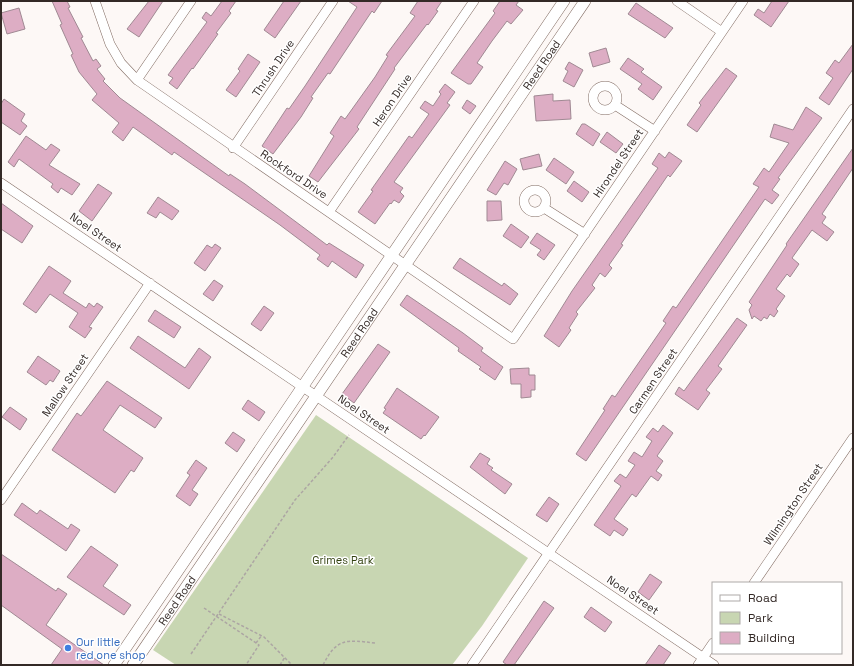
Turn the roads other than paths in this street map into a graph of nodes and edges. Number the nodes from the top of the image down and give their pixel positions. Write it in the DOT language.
graph roads {
  1 [pos="95,1"];
  2 [pos="190,1"];
  3 [pos="333,1"];
  4 [pos="474,1"];
  5 [pos="564,1"];
  6 [pos="585,1"];
  7 [pos="676,1"];
  8 [pos="743,1"];
  9 [pos="722,32"];
  10 [pos="137,80"];
  11 [pos="505,89"];
  12 [pos="519,99"];
  13 [pos="615,105"];
  14 [pos="853,109"];
  15 [pos="655,131"];
  16 [pos="233,148"];
  17 [pos="1,182"];
  18 [pos="544,208"];
  19 [pos="330,212"];
  20 [pos="584,234"];
  21 [pos="392,255"];
  22 [pos="406,265"];
  23 [pos="150,283"];
  24 [pos="513,339"];
  25 [pos="302,386"];
  26 [pos="317,396"];
  27 [pos="853,438"];
  28 [pos="1,500"];
  29 [pos="219,511"];
  30 [pos="231,521"];
  31 [pos="549,553"];
  32 [pos="755,582"];
  33 [pos="712,644"];
  34 [pos="120,656"];
  35 [pos="700,661"];
  36 [pos="114,665"];
  37 [pos="133,665"];
  38 [pos="472,665"];
  39 [pos="714,665"];
  1 -- 10 [label="street, Rockford Drive"];
  2 -- 10 [label="street"];
  3 -- 16 [label="street, Thrush Drive"];
  4 -- 19 [label="street, Heron Drive"];
  5 -- 11 [label="street, Reed Road"];
  6 -- 12 [label="street, Reed Road"];
  7 -- 9 [label="street"];
  8 -- 9 [label="street, Hirondel Street"];
  9 -- 15 [label="street, Hirondel Street"];
  10 -- 16 [label="street, Rockford Drive"];
  11 -- 12 [label="street"];
  11 -- 21 [label="street, Reed Road"];
  12 -- 22 [label="street, Reed Road"];
  13 -- 15 [label="street"];
  14 -- 31 [label="street, Carmen Street"];
  15 -- 20 [label="street, Hirondel Street"];
  16 -- 19 [label="street, Rockford Drive"];
  17 -- 23 [label="street, Noel Street"];
  18 -- 20 [label="street"];
  19 -- 21 [label="street, Rockford Drive"];
  20 -- 24 [label="street, Hirondel Street"];
  21 -- 22 [label="street, Rockford Drive"];
  21 -- 25 [label="street, Reed Road"];
  22 -- 24 [label="street, Rockford Drive"];
  22 -- 26 [label="street, Reed Road"];
  23 -- 25 [label="street, Noel Street"];
  23 -- 28 [label="street, Mallow Street"];
  25 -- 26 [label="street, Noel Street"];
  25 -- 29 [label="street, Reed Road"];
  26 -- 30 [label="street, Reed Road"];
  26 -- 31 [label="street, Noel Street"];
  27 -- 32 [label="street, Wilmington Street"];
  29 -- 30 [label="street"];
  29 -- 34 [label="street, Reed Road"];
  30 -- 37 [label="street, Reed Road"];
  31 -- 35 [label="street, Noel Street"];
  31 -- 38 [label="street, Carmen Street"];
  33 -- 35 [label="street"];
  34 -- 36 [label="street, Reed Road"];
  34 -- 37 [label="street"];
  35 -- 39 [label="street, Noel Street"];
}
